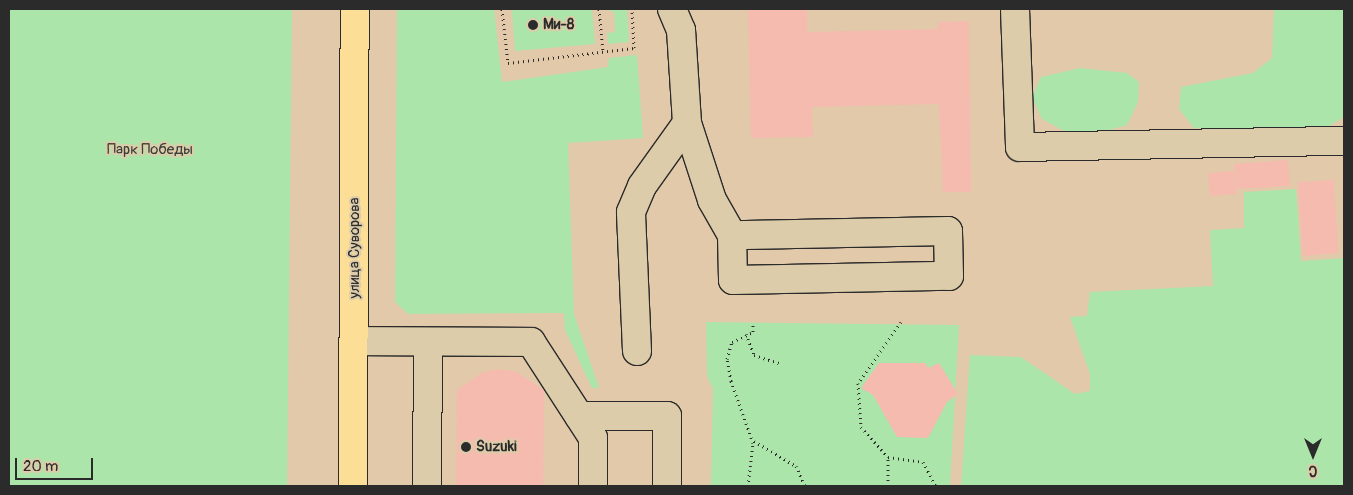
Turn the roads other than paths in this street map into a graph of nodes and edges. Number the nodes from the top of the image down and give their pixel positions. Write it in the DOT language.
graph roads {
  1 [pos="355,9"];
  2 [pos="672,9"];
  3 [pos="1015,9"];
  4 [pos="687,123"];
  5 [pos="1344,141"];
  6 [pos="732,235"];
  7 [pos="354,341"];
  8 [pos="428,342"];
  9 [pos="637,350"];
  10 [pos="579,416"];
  11 [pos="354,486"];
  12 [pos="427,486"];
  13 [pos="593,486"];
  14 [pos="667,486"];
  1 -- 7 [label="main road, улица Суворова"];
  2 -- 4 [label="lane"];
  3 -- 5 [label="lane"];
  4 -- 6 [label="lane"];
  4 -- 9 [label="lane"];
  6 -- 6 [label="lane"];
  7 -- 8 [label="lane"];
  7 -- 11 [label="main road, улица Суворова"];
  8 -- 10 [label="lane"];
  8 -- 12 [label="lane"];
  10 -- 13 [label="lane"];
  10 -- 14 [label="lane"];
}
